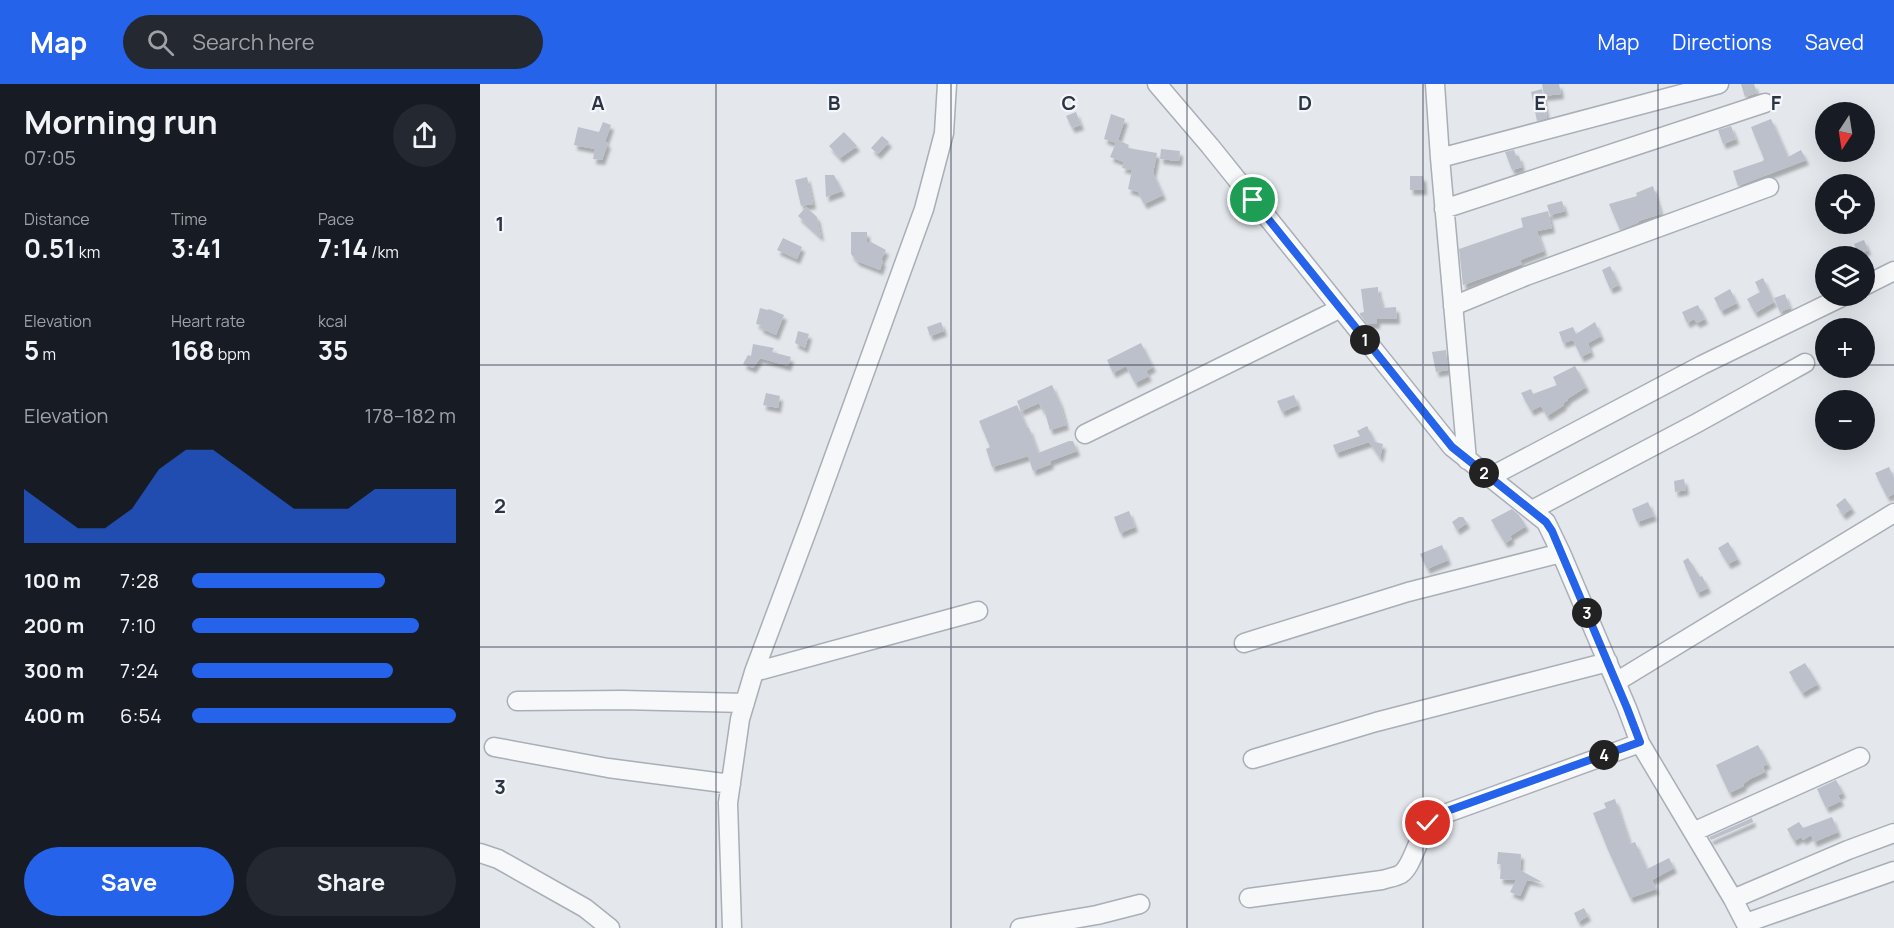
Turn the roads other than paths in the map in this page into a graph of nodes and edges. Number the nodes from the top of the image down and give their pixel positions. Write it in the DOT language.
graph roads {
  1 [pos="947,84"];
  2 [pos="1157,84"];
  3 [pos="1435,84"];
  4 [pos="1719,84"];
  5 [pos="1765,103"];
  6 [pos="1440,158"];
  7 [pos="1769,187"];
  8 [pos="1444,209"];
  9 [pos="1894,271"];
  10 [pos="1875,280"];
  11 [pos="1453,306"];
  12 [pos="1823,306"];
  13 [pos="1339,309"];
  14 [pos="1805,363"];
  15 [pos="1085,434"];
  16 [pos="1467,460"];
  17 [pos="1490,477"];
  18 [pos="1532,510"];
  19 [pos="1894,513"];
  20 [pos="1561,553"];
  21 [pos="978,610"];
  22 [pos="1244,643"];
  23 [pos="1608,662"];
  24 [pos="754,672"];
  25 [pos="1616,682"];
  26 [pos="517,701"];
  27 [pos="745,702"];
  28 [pos="1640,742"];
  29 [pos="495,747"];
  30 [pos="1860,757"];
  31 [pos="1253,759"];
  32 [pos="731,784"];
  33 [pos="1693,832"];
  34 [pos="1894,833"];
  35 [pos="480,852"];
  36 [pos="1894,871"];
  37 [pos="1249,898"];
  38 [pos="1733,899"];
  39 [pos="1140,904"];
  40 [pos="1099,921"];
  41 [pos="1747,925"];
  42 [pos="1032,927"];
  43 [pos="610,928"];
  44 [pos="732,928"];
  1 -- 24 [label="street"];
  2 -- 13 [label="street"];
  3 -- 6 [label="street"];
  4 -- 6 [label="street"];
  5 -- 8 [label="street"];
  6 -- 8 [label="street"];
  7 -- 11 [label="street"];
  8 -- 11 [label="street"];
  9 -- 10 [label="street"];
  11 -- 16 [label="street"];
  12 -- 17 [label="street"];
  13 -- 15 [label="street"];
  13 -- 16 [label="street"];
  14 -- 18 [label="street"];
  16 -- 17 [label="street"];
  17 -- 18 [label="street"];
  18 -- 20 [label="street"];
  19 -- 25 [label="street"];
  20 -- 22 [label="street"];
  20 -- 23 [label="street"];
  21 -- 24 [label="street"];
  23 -- 25 [label="street"];
  23 -- 31 [label="street"];
  24 -- 27 [label="street"];
  25 -- 28 [label="street"];
  26 -- 27 [label="street"];
  27 -- 32 [label="street"];
  28 -- 33 [label="street"];
  28 -- 37 [label="street"];
  29 -- 32 [label="street"];
  30 -- 33 [label="street"];
  32 -- 44 [label="street"];
  33 -- 38 [label="street"];
  34 -- 38 [label="street"];
  35 -- 43 [label="street"];
  36 -- 41 [label="street"];
  38 -- 41 [label="street"];
  39 -- 40 [label="street"];
  40 -- 42 [label="street"];
}
